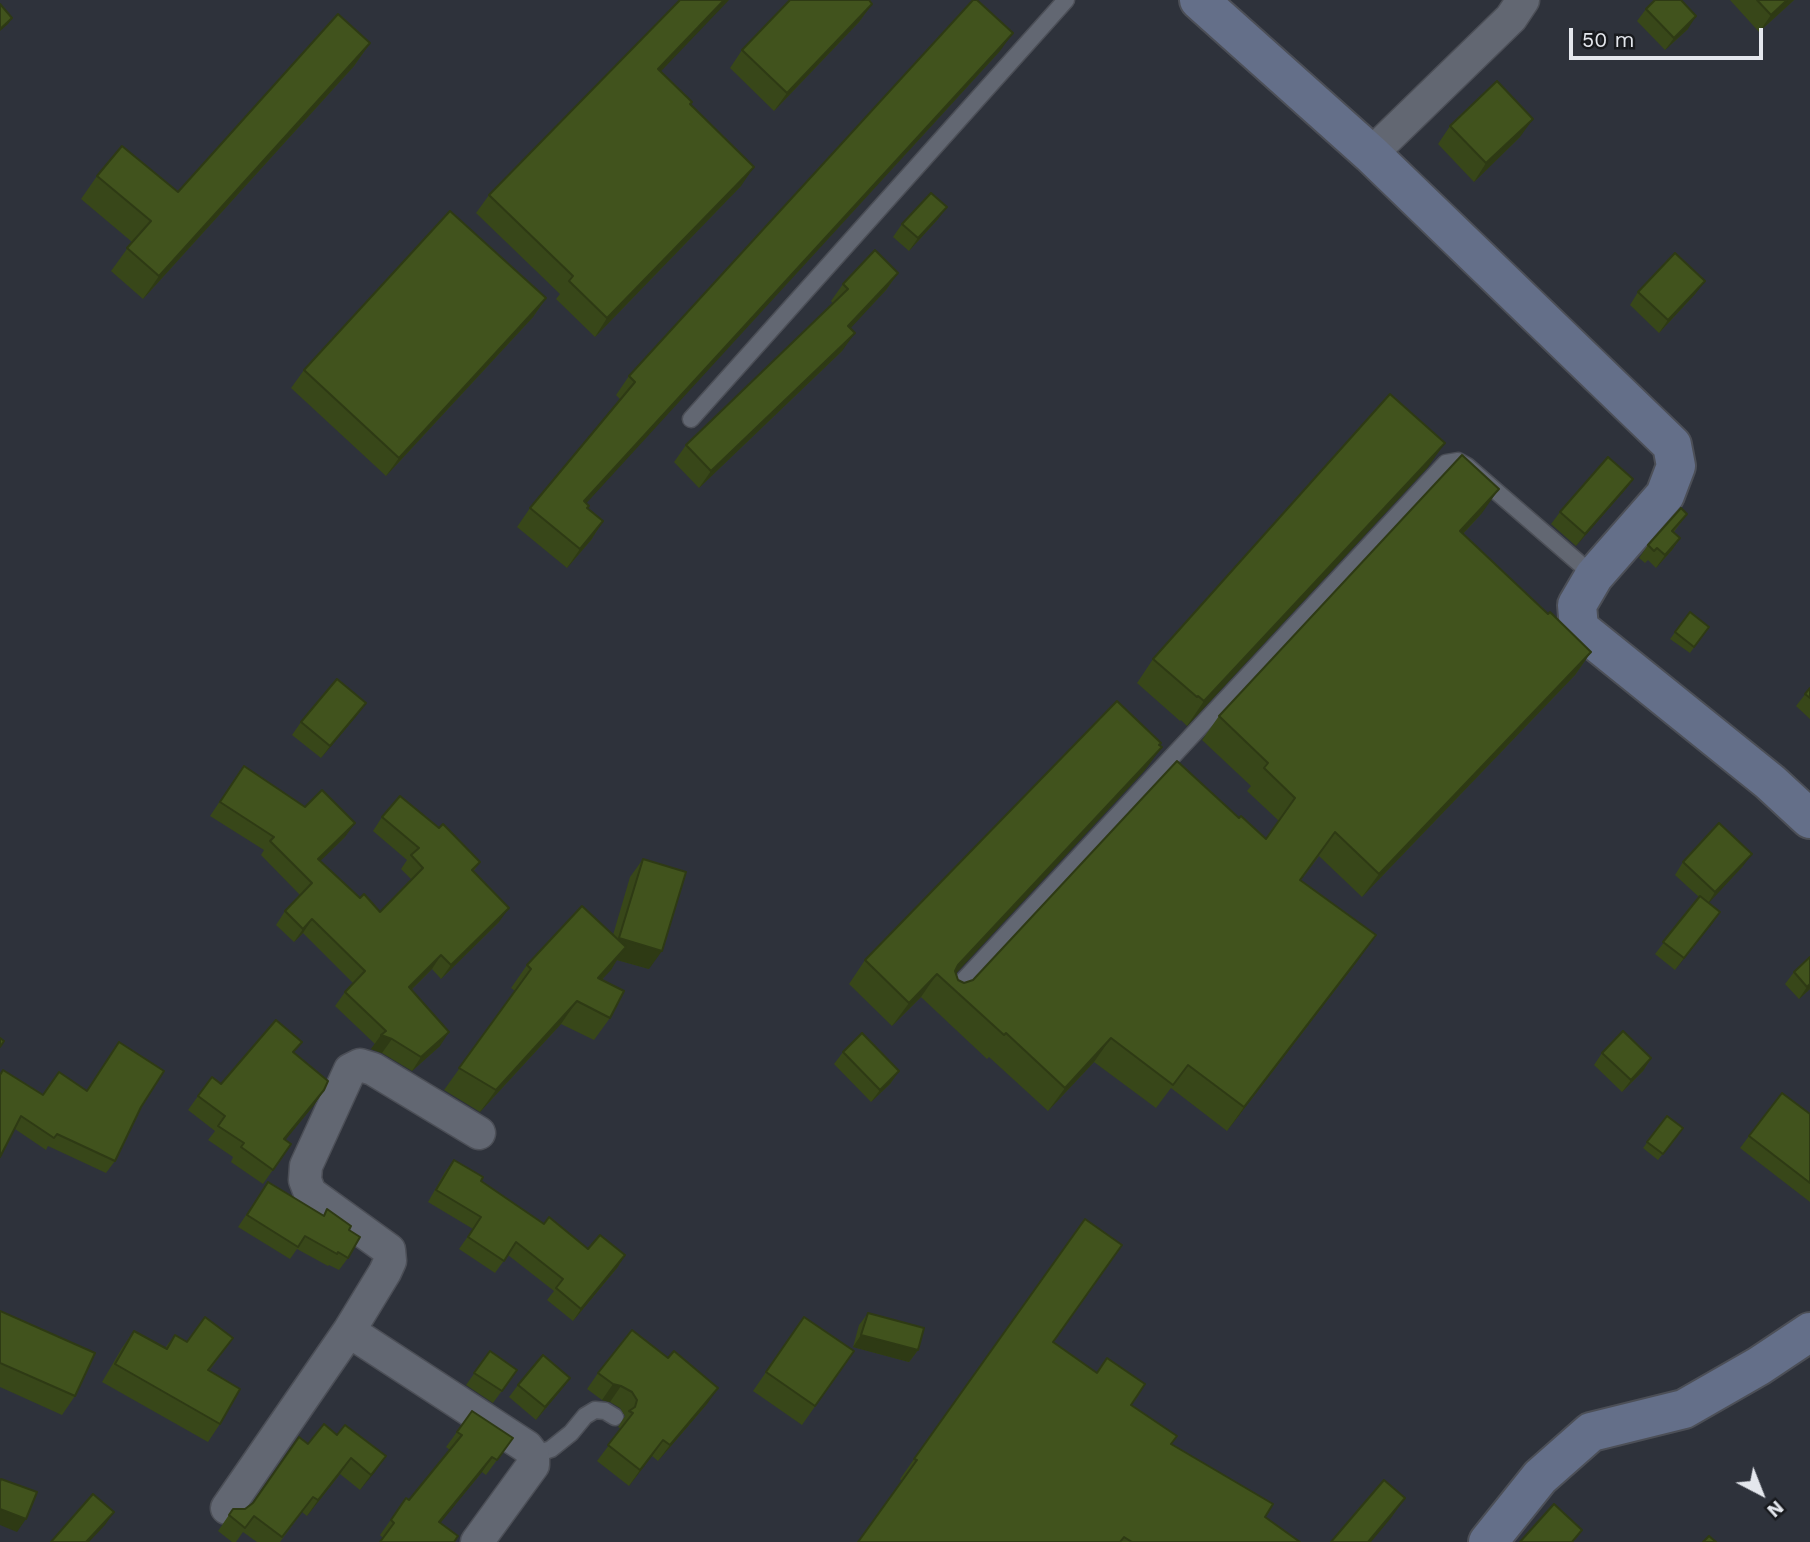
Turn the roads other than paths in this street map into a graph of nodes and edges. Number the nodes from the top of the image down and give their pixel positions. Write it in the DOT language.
graph roads {
  1 [pos="1066,0"];
  2 [pos="1199,0"];
  3 [pos="1523,0"];
  4 [pos="1371,154"];
  5 [pos="691,419"];
  6 [pos="1594,576"];
  7 [pos="1810,819"];
  8 [pos="949,996"];
  9 [pos="479,1133"];
  10 [pos="349,1331"];
  11 [pos="1810,1332"];
  12 [pos="615,1418"];
  13 [pos="533,1455"];
  14 [pos="227,1508"];
  15 [pos="477,1542"];
  16 [pos="1488,1542"];
  1 -- 5 [label="lane"];
  2 -- 4 [label="street"];
  3 -- 4 [label="street"];
  4 -- 6 [label="street"];
  6 -- 7 [label="street"];
  6 -- 8 [label="lane"];
  9 -- 10 [label="street"];
  10 -- 13 [label="street"];
  10 -- 14 [label="street"];
  11 -- 16 [label="street"];
  12 -- 13 [label="lane"];
  13 -- 15 [label="street"];
}
